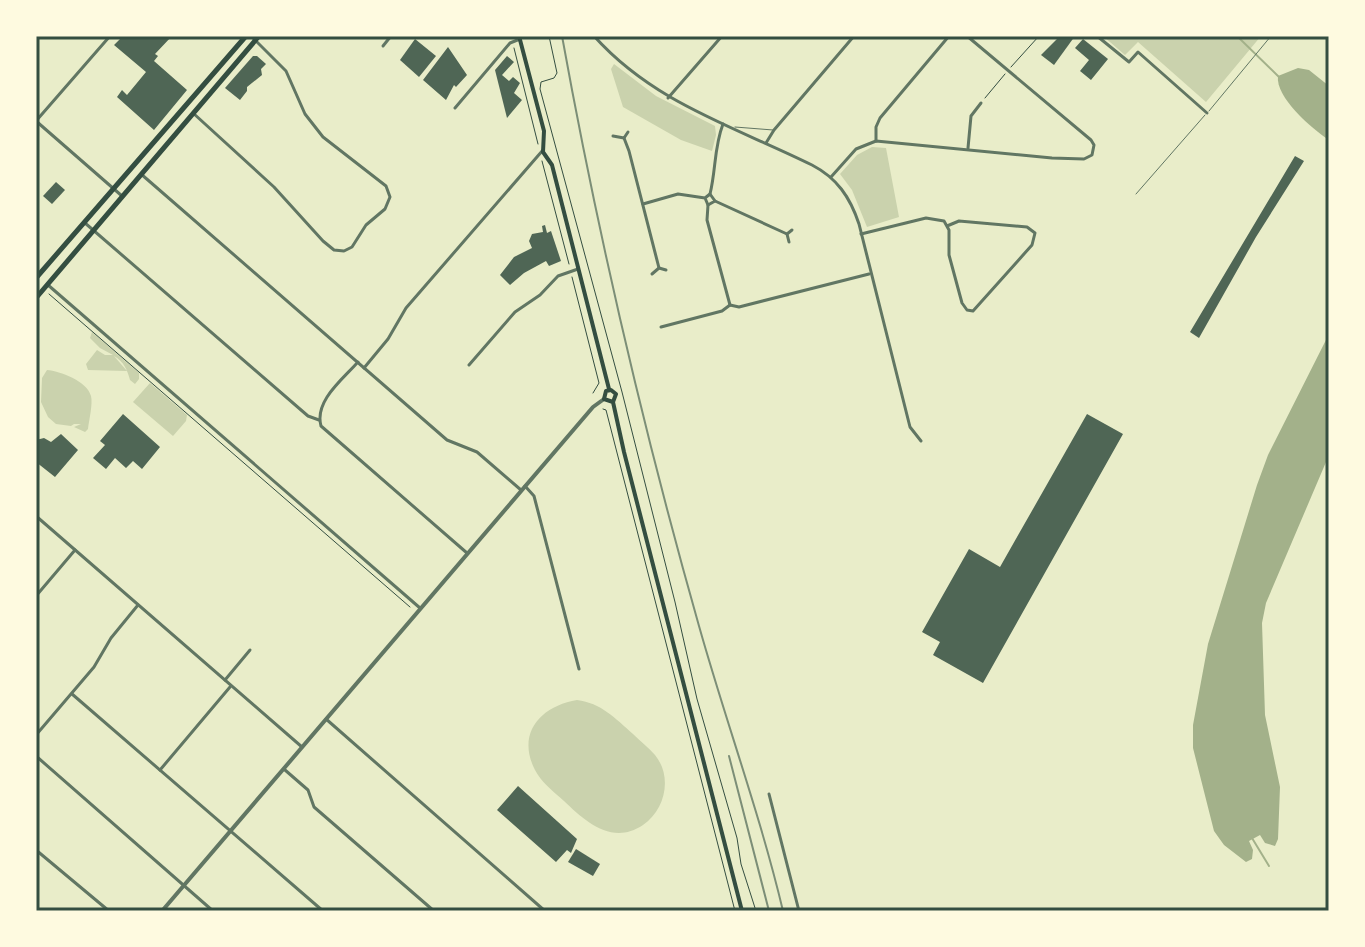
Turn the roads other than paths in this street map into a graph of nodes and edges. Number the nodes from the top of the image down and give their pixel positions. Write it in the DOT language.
graph roads {
  1 [pos="110,36"];
  2 [pos="391,36"];
  3 [pos="594,36"];
  4 [pos="722,36"];
  5 [pos="854,36"];
  6 [pos="949,36"];
  7 [pos="967,36"];
  8 [pos="1097,36"];
  9 [pos="1271,36"];
  10 [pos="253,37"];
  11 [pos="520,38"];
  12 [pos="383,46"];
  13 [pos="668,98"];
  14 [pos="981,103"];
  15 [pos="455,108"];
  16 [pos="193,113"];
  17 [pos="1207,113"];
  18 [pos="36,121"];
  19 [pos="723,124"];
  20 [pos="732,128"];
  21 [pos="774,130"];
  22 [pos="628,132"];
  23 [pos="613,136"];
  24 [pos="624,138"];
  25 [pos="876,141"];
  26 [pos="766,143"];
  27 [pos="968,149"];
  28 [pos="542,151"];
  29 [pos="141,174"];
  30 [pos="831,177"];
  31 [pos="114,189"];
  32 [pos="710,194"];
  33 [pos="1136,194"];
  34 [pos="122,196"];
  35 [pos="705,198"];
  36 [pos="715,201"];
  37 [pos="643,204"];
  38 [pos="708,205"];
  39 [pos="85,223"];
  40 [pos="947,226"];
  41 [pos="94,230"];
  42 [pos="792,230"];
  43 [pos="787,234"];
  44 [pos="861,234"];
  45 [pos="789,242"];
  46 [pos="659,268"];
  47 [pos="580,269"];
  48 [pos="666,270"];
  49 [pos="652,274"];
  50 [pos="871,274"];
  51 [pos="36,278"];
  52 [pos="47,285"];
  53 [pos="36,298"];
  54 [pos="730,305"];
  55 [pos="661,327"];
  56 [pos="358,362"];
  57 [pos="469,365"];
  58 [pos="364,368"];
  59 [pos="609,389"];
  60 [pos="604,399"];
  61 [pos="613,402"];
  62 [pos="319,420"];
  63 [pos="921,441"];
  64 [pos="523,488"];
  65 [pos="36,516"];
  66 [pos="75,550"];
  67 [pos="467,553"];
  68 [pos="36,596"];
  69 [pos="138,605"];
  70 [pos="420,608"];
  71 [pos="250,650"];
  72 [pos="579,669"];
  73 [pos="225,680"];
  74 [pos="231,686"];
  75 [pos="72,694"];
  76 [pos="326,719"];
  77 [pos="36,735"];
  78 [pos="302,747"];
  79 [pos="36,756"];
  80 [pos="283,768"];
  81 [pos="160,770"];
  82 [pos="769,794"];
  83 [pos="231,831"];
  84 [pos="36,850"];
  85 [pos="184,885"];
  86 [pos="109,911"];
  87 [pos="162,911"];
  88 [pos="213,911"];
  89 [pos="323,911"];
  90 [pos="434,911"];
  91 [pos="545,911"];
  92 [pos="742,911"];
  93 [pos="799,911"];
  1 -- 18 [label="street"];
  2 -- 12 [label="street"];
  3 -- 13 [label="street"];
  4 -- 13 [label="street"];
  5 -- 21 [label="street"];
  6 -- 25 [label="street"];
  7 -- 27 [label="street"];
  8 -- 17 [label="street"];
  9 -- 17 [label="lane"];
  10 -- 16 [label="highway"];
  10 -- 16 [label="street"];
  10 -- 31 [label="highway"];
  11 -- 15 [label="street"];
  11 -- 28 [label="main road"];
  13 -- 19 [label="street"];
  14 -- 27 [label="street"];
  16 -- 29 [label="highway"];
  17 -- 33 [label="lane"];
  18 -- 31 [label="street"];
  19 -- 20 [label="street"];
  19 -- 32 [label="street"];
  20 -- 21 [label="lane"];
  20 -- 26 [label="street"];
  21 -- 26 [label="street"];
  22 -- 24 [label="street"];
  23 -- 24 [label="street"];
  24 -- 37 [label="street"];
  25 -- 27 [label="street"];
  25 -- 30 [label="street"];
  26 -- 30 [label="street"];
  28 -- 47 [label="main road"];
  28 -- 58 [label="street"];
  29 -- 34 [label="highway"];
  29 -- 56 [label="street"];
  30 -- 44 [label="street"];
  31 -- 34 [label="street"];
  31 -- 39 [label="highway"];
  32 -- 35 [label="street"];
  32 -- 36 [label="street"];
  34 -- 41 [label="highway"];
  35 -- 37 [label="street"];
  35 -- 38 [label="street"];
  36 -- 38 [label="street"];
  36 -- 43 [label="street"];
  37 -- 46 [label="street"];
  38 -- 54 [label="street"];
  39 -- 41 [label="street"];
  39 -- 51 [label="highway"];
  40 -- 40 [label="street"];
  40 -- 44 [label="street"];
  41 -- 52 [label="highway"];
  41 -- 62 [label="street"];
  42 -- 43 [label="street"];
  43 -- 45 [label="street"];
  44 -- 50 [label="street"];
  46 -- 48 [label="street"];
  46 -- 49 [label="street"];
  47 -- 57 [label="street"];
  47 -- 59 [label="main road"];
  50 -- 54 [label="street"];
  50 -- 63 [label="street"];
  52 -- 53 [label="highway"];
  52 -- 70 [label="street"];
  54 -- 55 [label="street"];
  56 -- 58 [label="street"];
  56 -- 62 [label="street"];
  58 -- 64 [label="street"];
  59 -- 60 [label="main road"];
  59 -- 61 [label="main road"];
  60 -- 61 [label="main road"];
  60 -- 64 [label="street"];
  61 -- 92 [label="main road"];
  62 -- 67 [label="street"];
  64 -- 67 [label="street"];
  64 -- 72 [label="street"];
  65 -- 66 [label="street"];
  66 -- 68 [label="street"];
  66 -- 69 [label="street"];
  67 -- 70 [label="street"];
  69 -- 73 [label="street"];
  69 -- 75 [label="street"];
  70 -- 76 [label="street"];
  71 -- 73 [label="street"];
  73 -- 74 [label="street"];
  74 -- 78 [label="street"];
  74 -- 81 [label="street"];
  75 -- 77 [label="street"];
  75 -- 81 [label="street"];
  76 -- 78 [label="street"];
  76 -- 91 [label="street"];
  78 -- 80 [label="street"];
  79 -- 85 [label="street"];
  80 -- 83 [label="street"];
  80 -- 90 [label="street"];
  81 -- 83 [label="street"];
  82 -- 93 [label="street"];
  83 -- 85 [label="street"];
  83 -- 89 [label="street"];
  84 -- 86 [label="street"];
  85 -- 87 [label="street"];
  85 -- 88 [label="street"];
}
